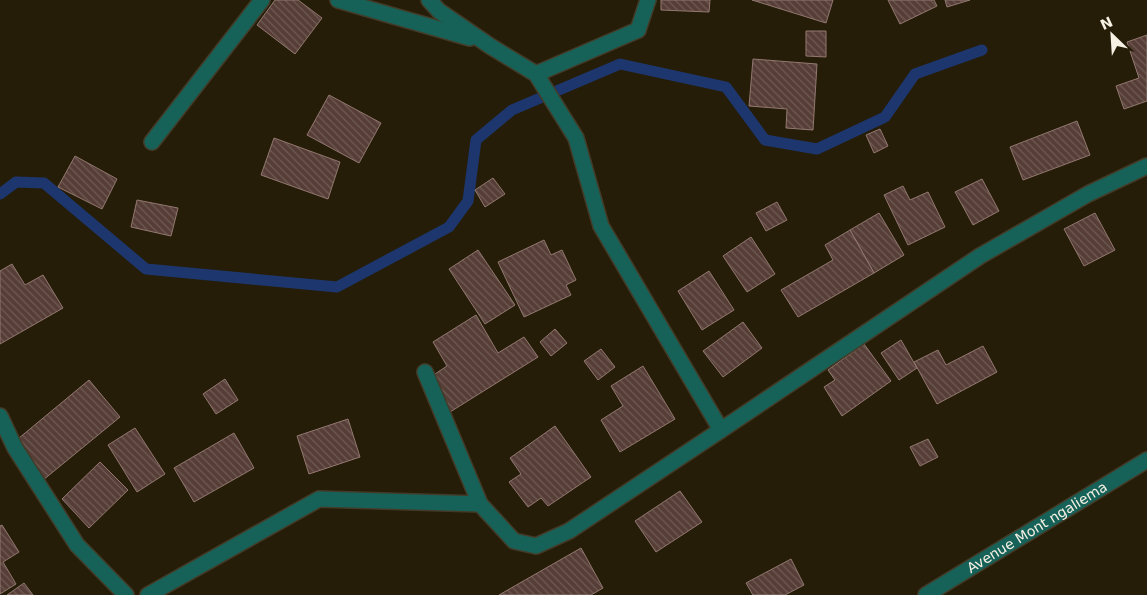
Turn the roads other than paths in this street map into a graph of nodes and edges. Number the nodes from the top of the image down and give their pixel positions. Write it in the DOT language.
graph roads {
  1 [pos="262,0"];
  2 [pos="338,0"];
  3 [pos="429,0"];
  4 [pos="648,0"];
  5 [pos="484,42"];
  6 [pos="536,74"];
  7 [pos="152,142"];
  8 [pos="1147,166"];
  9 [pos="425,372"];
  10 [pos="0,416"];
  11 [pos="721,430"];
  12 [pos="1147,460"];
  13 [pos="480,504"];
  14 [pos="126,595"];
  15 [pos="148,595"];
  16 [pos="926,595"];
  1 -- 7 [label="street"];
  2 -- 5 [label="street"];
  3 -- 5 [label="street"];
  4 -- 6 [label="street"];
  5 -- 6 [label="street"];
  6 -- 11 [label="street"];
  8 -- 11 [label="street"];
  9 -- 13 [label="street"];
  10 -- 14 [label="street"];
  11 -- 13 [label="street"];
  12 -- 16 [label="street, Avenue Mont ngaliema"];
  13 -- 15 [label="street"];
}
